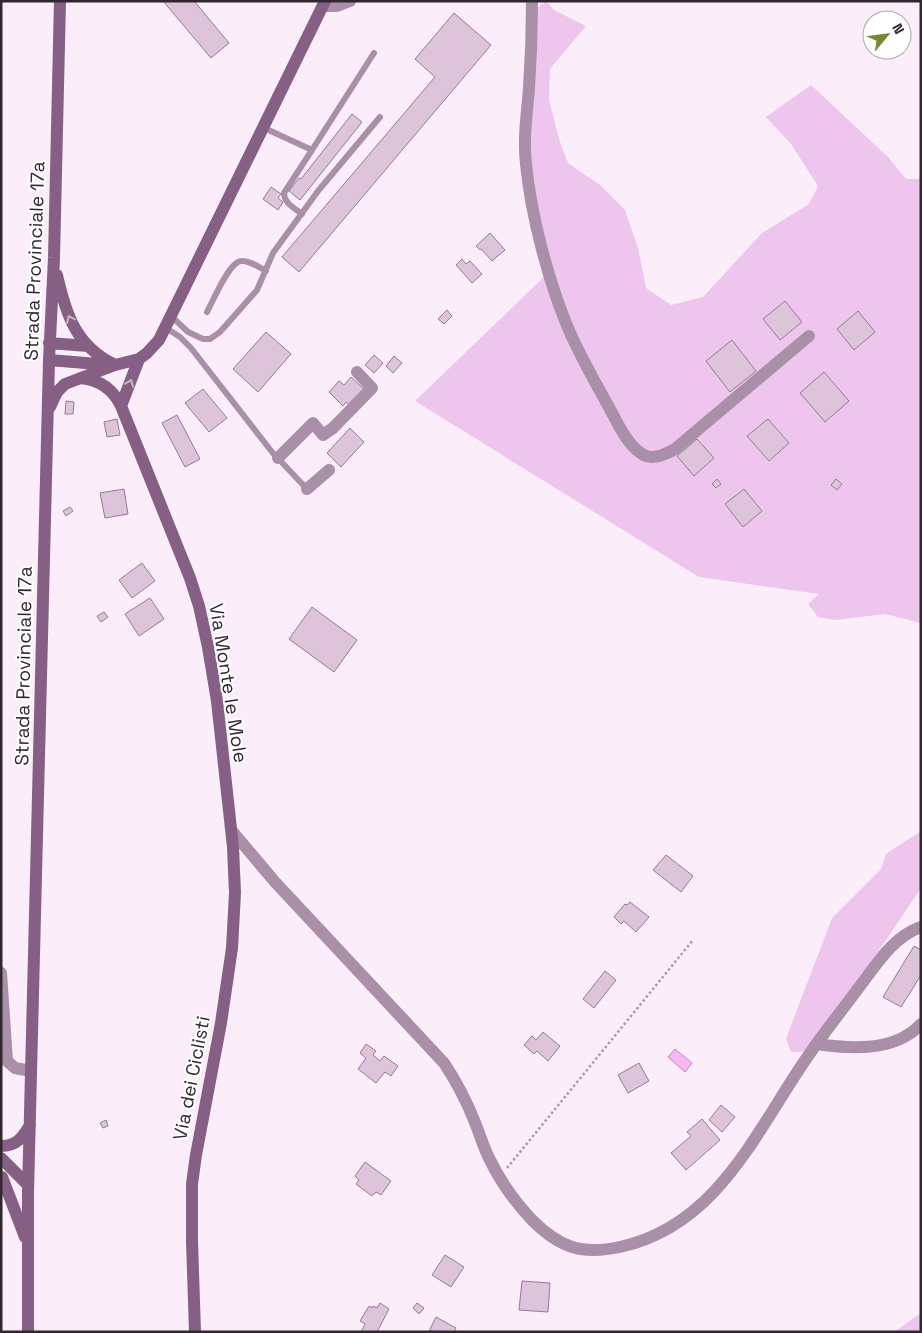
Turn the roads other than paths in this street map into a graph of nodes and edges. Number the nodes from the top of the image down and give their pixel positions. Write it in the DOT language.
graph roads {
  1 [pos="60,1"];
  2 [pos="350,1"];
  3 [pos="532,1"];
  4 [pos="324,4"];
  5 [pos="374,53"];
  6 [pos="380,116"];
  7 [pos="262,128"];
  8 [pos="312,150"];
  9 [pos="302,214"];
  10 [pos="54,258"];
  11 [pos="266,271"];
  12 [pos="207,312"];
  13 [pos="168,322"];
  14 [pos="809,336"];
  15 [pos="49,343"];
  16 [pos="88,346"];
  17 [pos="139,359"];
  18 [pos="49,360"];
  19 [pos="115,365"];
  20 [pos="357,372"];
  21 [pos="82,378"];
  22 [pos="121,406"];
  23 [pos="47,414"];
  24 [pos="278,458"];
  25 [pos="330,470"];
  26 [pos="307,489"];
  27 [pos="232,831"];
  28 [pos="921,927"];
  29 [pos="1,973"];
  30 [pos="921,1024"];
  31 [pos="817,1044"];
  32 [pos="31,1071"];
  33 [pos="30,1125"];
  34 [pos="1,1146"];
  35 [pos="1,1158"];
  36 [pos="2,1176"];
  37 [pos="28,1187"];
  38 [pos="28,1248"];
  39 [pos="28,1332"];
  40 [pos="195,1332"];
  1 -- 10 [label="street, Strada Provinciale 17a"];
  2 -- 4 [label="street"];
  3 -- 14 [label="street"];
  4 -- 7 [label="street"];
  5 -- 8 [label="lane"];
  6 -- 9 [label="lane"];
  7 -- 8 [label="lane"];
  7 -- 13 [label="street"];
  8 -- 9 [label="lane"];
  9 -- 11 [label="lane"];
  10 -- 15 [label="street, Strada Provinciale 17a"];
  16 -- 10 [label="street, one-way"];
  11 -- 12 [label="lane"];
  11 -- 13 [label="lane"];
  13 -- 17 [label="street"];
  13 -- 24 [label="lane"];
  15 -- 16 [label="street"];
  15 -- 18 [label="street, Strada Provinciale 17a"];
  16 -- 19 [label="street"];
  17 -- 19 [label="street"];
  22 -- 17 [label="street, one-way"];
  18 -- 19 [label="street"];
  18 -- 23 [label="street, Strada Provinciale 17a"];
  19 -- 21 [label="street"];
  20 -- 24 [label="street"];
  21 -- 22 [label="street, Via Monte le Mole"];
  21 -- 23 [label="street"];
  22 -- 27 [label="street, Via Monte le Mole"];
  23 -- 32 [label="street, Strada Provinciale 17a"];
  24 -- 26 [label="lane"];
  25 -- 26 [label="street"];
  27 -- 31 [label="street"];
  27 -- 40 [label="street, Via dei Ciclisti"];
  28 -- 31 [label="street"];
  29 -- 32 [label="street"];
  30 -- 31 [label="street"];
  32 -- 33 [label="street, Strada Provinciale 17a"];
  33 -- 34 [label="street"];
  33 -- 37 [label="street, Strada Provinciale 17a"];
  35 -- 37 [label="street"];
  36 -- 37 [label="street"];
  36 -- 38 [label="street"];
  37 -- 38 [label="street, Strada Provinciale 17a"];
  38 -- 39 [label="street, Strada Provinciale 17a"];
}
